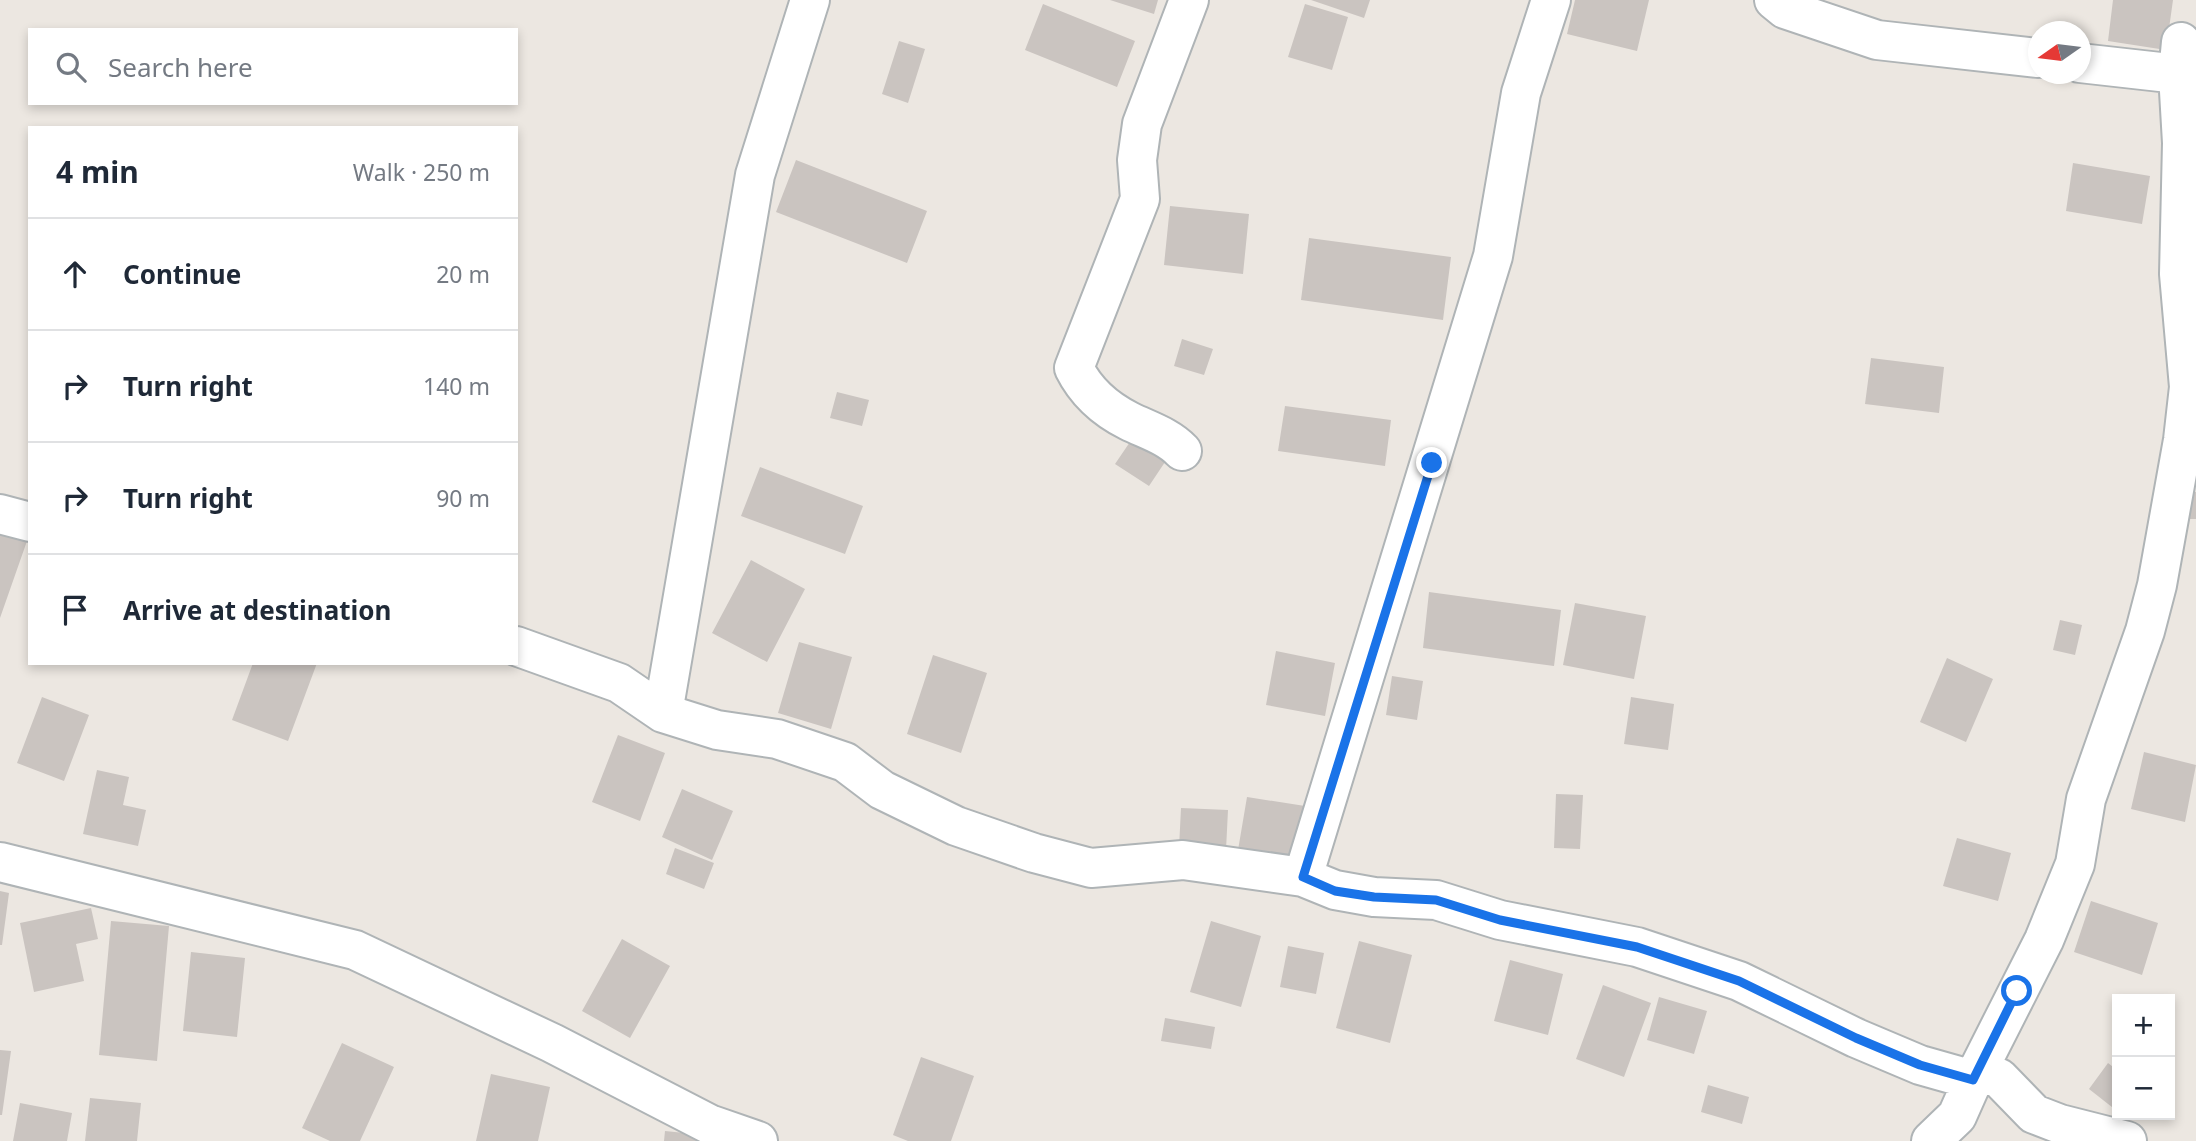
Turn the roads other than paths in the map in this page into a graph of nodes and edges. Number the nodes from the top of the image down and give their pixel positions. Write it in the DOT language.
graph roads {
  1 [pos="810,0"];
  2 [pos="1189,0"];
  3 [pos="1551,0"];
  4 [pos="1774,0"];
  5 [pos="2028,57"];
  6 [pos="2091,62"];
  7 [pos="2189,165"];
  8 [pos="1182,451"];
  9 [pos="0,514"];
  10 [pos="28,521"];
  11 [pos="518,647"];
  12 [pos="663,713"];
  13 [pos="0,862"];
  14 [pos="1303,877"];
  15 [pos="1973,1080"];
  16 [pos="758,1141"];
  17 [pos="1931,1141"];
  18 [pos="2127,1141"];
  1 -- 12 [label="street"];
  2 -- 8 [label="street"];
  3 -- 14 [label="street"];
  4 -- 5 [label="street"];
  6 -- 7 [label="street"];
  7 -- 15 [label="street"];
  9 -- 10 [label="street"];
  11 -- 12 [label="street"];
  12 -- 14 [label="street"];
  13 -- 16 [label="street"];
  14 -- 15 [label="street"];
  15 -- 17 [label="street"];
  15 -- 18 [label="street"];
}
